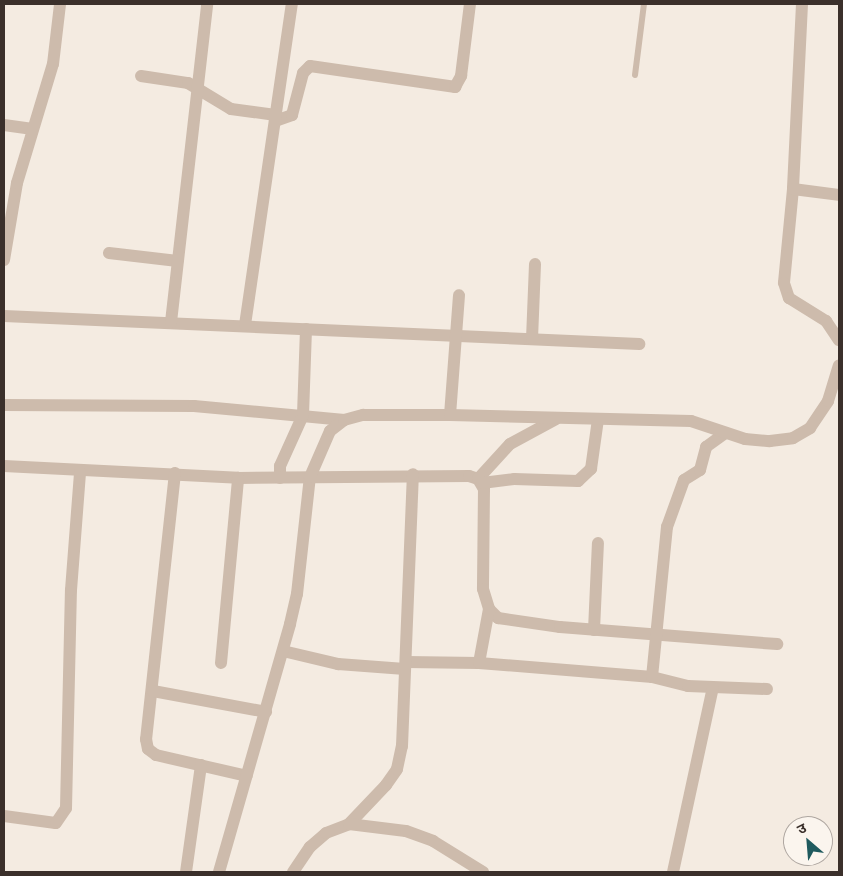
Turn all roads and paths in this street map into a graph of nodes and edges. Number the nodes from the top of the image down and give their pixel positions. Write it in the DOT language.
graph roads {
  1 [pos="60,4"];
  2 [pos="207,4"];
  3 [pos="292,4"];
  4 [pos="470,4"];
  5 [pos="644,4"];
  6 [pos="802,4"];
  7 [pos="635,75"];
  8 [pos="141,76"];
  9 [pos="197,87"];
  10 [pos="275,118"];
  11 [pos="4,125"];
  12 [pos="33,129"];
  13 [pos="793,189"];
  14 [pos="839,195"];
  15 [pos="108,253"];
  16 [pos="4,260"];
  17 [pos="178,261"];
  18 [pos="535,264"];
  19 [pos="459,295"];
  20 [pos="4,316"];
  21 [pos="171,322"];
  22 [pos="244,325"];
  23 [pos="306,328"];
  24 [pos="455,337"];
  25 [pos="532,339"];
  26 [pos="839,340"];
  27 [pos="639,344"];
  28 [pos="839,366"];
  29 [pos="4,405"];
  30 [pos="303,415"];
  31 [pos="450,415"];
  32 [pos="557,418"];
  33 [pos="344,420"];
  34 [pos="598,420"];
  35 [pos="725,433"];
  36 [pos="4,466"];
  37 [pos="80,472"];
  38 [pos="175,473"];
  39 [pos="413,474"];
  40 [pos="310,477"];
  41 [pos="238,478"];
  42 [pos="280,478"];
  43 [pos="480,481"];
  44 [pos="598,543"];
  45 [pos="489,609"];
  46 [pos="594,630"];
  47 [pos="655,634"];
  48 [pos="777,644"];
  49 [pos="282,651"];
  50 [pos="221,663"];
  51 [pos="479,663"];
  52 [pos="406,665"];
  53 [pos="652,677"];
  54 [pos="713,687"];
  55 [pos="767,689"];
  56 [pos="153,691"];
  57 [pos="266,712"];
  58 [pos="201,765"];
  59 [pos="247,776"];
  60 [pos="4,816"];
  61 [pos="350,824"];
  62 [pos="186,872"];
  63 [pos="219,872"];
  64 [pos="293,872"];
  65 [pos="483,872"];
  66 [pos="673,872"];
  1 -- 12 [label="street"];
  2 -- 9 [label="street"];
  3 -- 10 [label="street"];
  4 -- 10 [label="street"];
  5 -- 7 [label="lane"];
  6 -- 13 [label="street"];
  8 -- 9 [label="street"];
  9 -- 10 [label="street"];
  9 -- 17 [label="street"];
  10 -- 22 [label="street"];
  11 -- 12 [label="street"];
  12 -- 16 [label="street"];
  13 -- 14 [label="street"];
  13 -- 26 [label="street"];
  15 -- 17 [label="street"];
  17 -- 21 [label="street"];
  18 -- 25 [label="street"];
  19 -- 24 [label="street"];
  20 -- 21 [label="street"];
  21 -- 22 [label="street"];
  22 -- 23 [label="street"];
  23 -- 24 [label="street"];
  23 -- 30 [label="street"];
  24 -- 25 [label="street"];
  24 -- 31 [label="street"];
  25 -- 27 [label="street"];
  28 -- 35 [label="street"];
  29 -- 30 [label="street"];
  30 -- 33 [label="street"];
  30 -- 42 [label="street"];
  31 -- 32 [label="street"];
  31 -- 33 [label="street"];
  32 -- 34 [label="street"];
  32 -- 43 [label="street"];
  33 -- 40 [label="street"];
  34 -- 35 [label="street"];
  34 -- 43 [label="street"];
  35 -- 47 [label="street"];
  36 -- 37 [label="street"];
  37 -- 38 [label="street"];
  37 -- 60 [label="street"];
  38 -- 41 [label="street"];
  38 -- 56 [label="street"];
  39 -- 40 [label="street"];
  39 -- 43 [label="street"];
  39 -- 52 [label="street"];
  40 -- 42 [label="street"];
  40 -- 49 [label="street"];
  41 -- 42 [label="street"];
  41 -- 50 [label="street"];
  43 -- 45 [label="street"];
  44 -- 46 [label="street"];
  45 -- 46 [label="street"];
  45 -- 51 [label="street"];
  46 -- 47 [label="street"];
  47 -- 48 [label="street"];
  47 -- 53 [label="street"];
  49 -- 52 [label="street"];
  49 -- 57 [label="street"];
  51 -- 52 [label="street"];
  51 -- 53 [label="street"];
  52 -- 61 [label="street"];
  53 -- 54 [label="street"];
  54 -- 55 [label="street"];
  54 -- 66 [label="street"];
  56 -- 57 [label="street"];
  56 -- 58 [label="street"];
  57 -- 59 [label="street"];
  58 -- 59 [label="street"];
  58 -- 62 [label="street"];
  59 -- 63 [label="street"];
  61 -- 64 [label="street"];
  61 -- 65 [label="street"];
}
